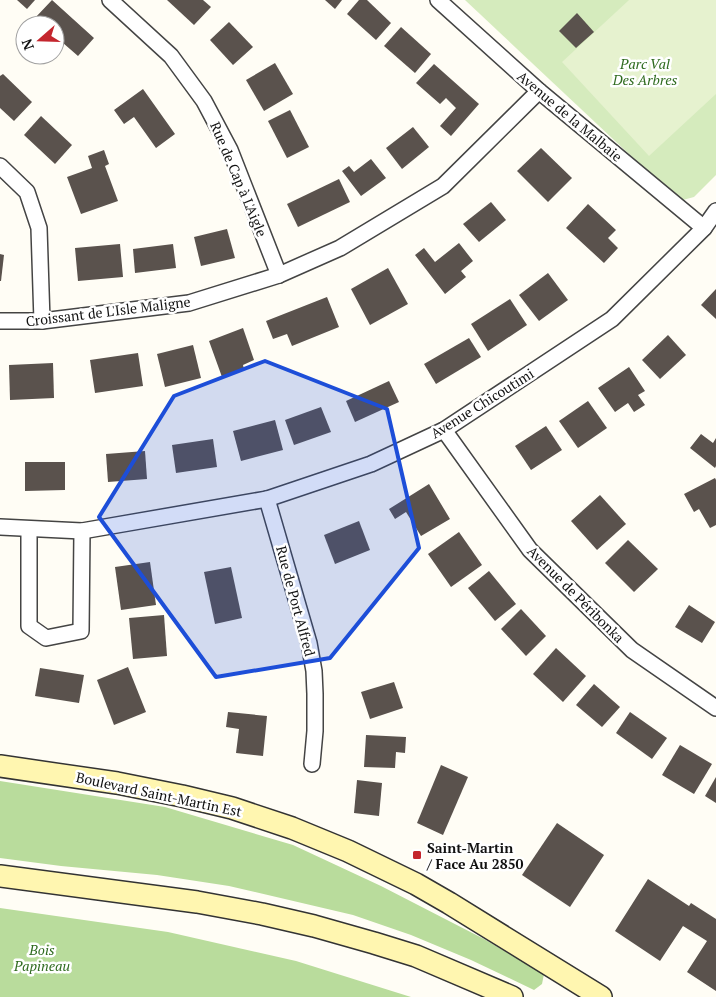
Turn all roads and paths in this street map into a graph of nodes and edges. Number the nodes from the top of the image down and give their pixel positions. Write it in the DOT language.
graph roads {
  1 [pos="110,0"];
  2 [pos="438,0"];
  3 [pos="539,91"];
  4 [pos="0,166"];
  5 [pos="716,211"];
  6 [pos="704,228"];
  7 [pos="279,275"];
  8 [pos="0,321"];
  9 [pos="42,321"];
  10 [pos="444,430"];
  11 [pos="267,499"];
  12 [pos="0,527"];
  13 [pos="28,529"];
  14 [pos="82,531"];
  15 [pos="716,708"];
  16 [pos="312,764"];
  17 [pos="0,766"];
  18 [pos="0,876"];
  19 [pos="512,997"];
  20 [pos="602,997"];
  1 -- 7 [label="street, Rue de Cap à L'Aigle"];
  2 -- 3 [label="street, Avenue de la Malbaie"];
  3 -- 6 [label="street, Avenue de la Malbaie"];
  3 -- 7 [label="street, Croissant de L'Isle Maligne"];
  4 -- 9 [label="street"];
  5 -- 6 [label="street, Avenue Chicoutimi"];
  6 -- 10 [label="street, Avenue Chicoutimi"];
  7 -- 9 [label="street, Croissant de L'Isle Maligne"];
  8 -- 9 [label="street, Croissant de L'Isle Maligne"];
  10 -- 11 [label="street, Avenue Chicoutimi"];
  10 -- 15 [label="street, Avenue de Péribonka"];
  11 -- 14 [label="street, Avenue Chicoutimi"];
  11 -- 16 [label="street, Rue de Port Alfred"];
  12 -- 13 [label="street, Avenue Chicoutimi"];
  13 -- 14 [label="street, Avenue Chicoutimi"];
  13 -- 14 [label="street"];
  17 -- 20 [label="main road, Boulevard Saint-Martin Est"];
  18 -- 19 [label="main road"];
}
